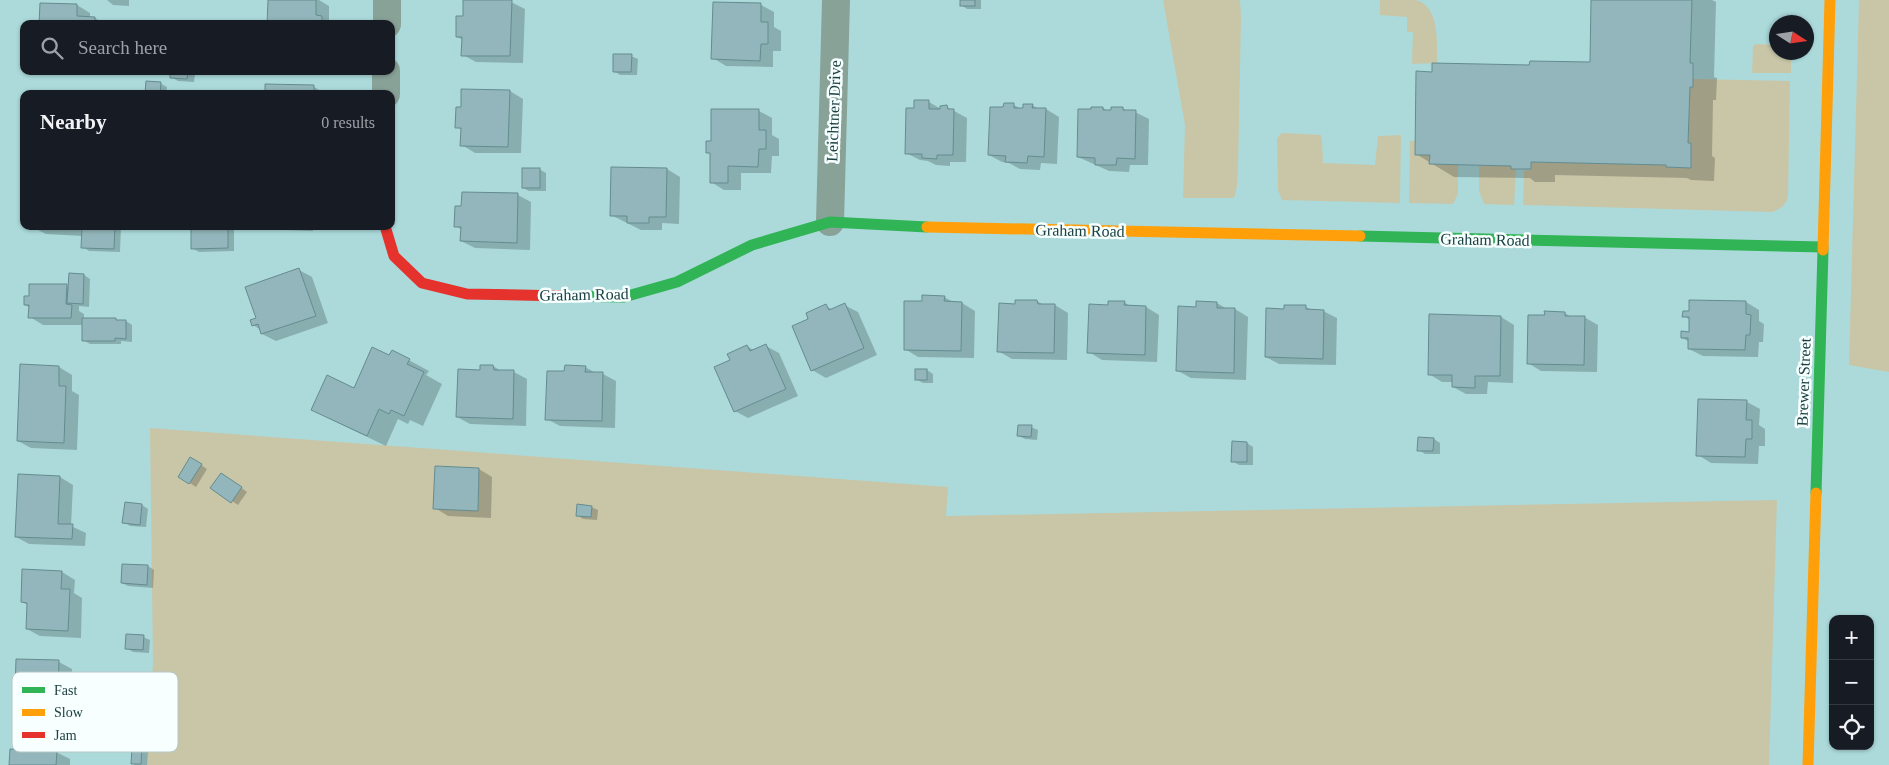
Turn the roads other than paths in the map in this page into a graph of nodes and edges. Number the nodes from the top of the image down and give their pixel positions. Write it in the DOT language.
graph roads {
  1 [pos="387,0"];
  2 [pos="836,0"];
  3 [pos="1830,0"];
  4 [pos="387,20"];
  5 [pos="386,75"];
  6 [pos="386,90"];
  7 [pos="830,222"];
  8 [pos="386,230"];
  9 [pos="1823,247"];
  10 [pos="1808,765"];
  1 -- 4 [label="street"];
  2 -- 7 [label="street, Leichtner Drive"];
  3 -- 9 [label="street, Brewer Street"];
  5 -- 6 [label="street"];
  7 -- 8 [label="street, Graham Road"];
  7 -- 9 [label="street, Graham Road"];
  9 -- 10 [label="street, Brewer Street"];
}
